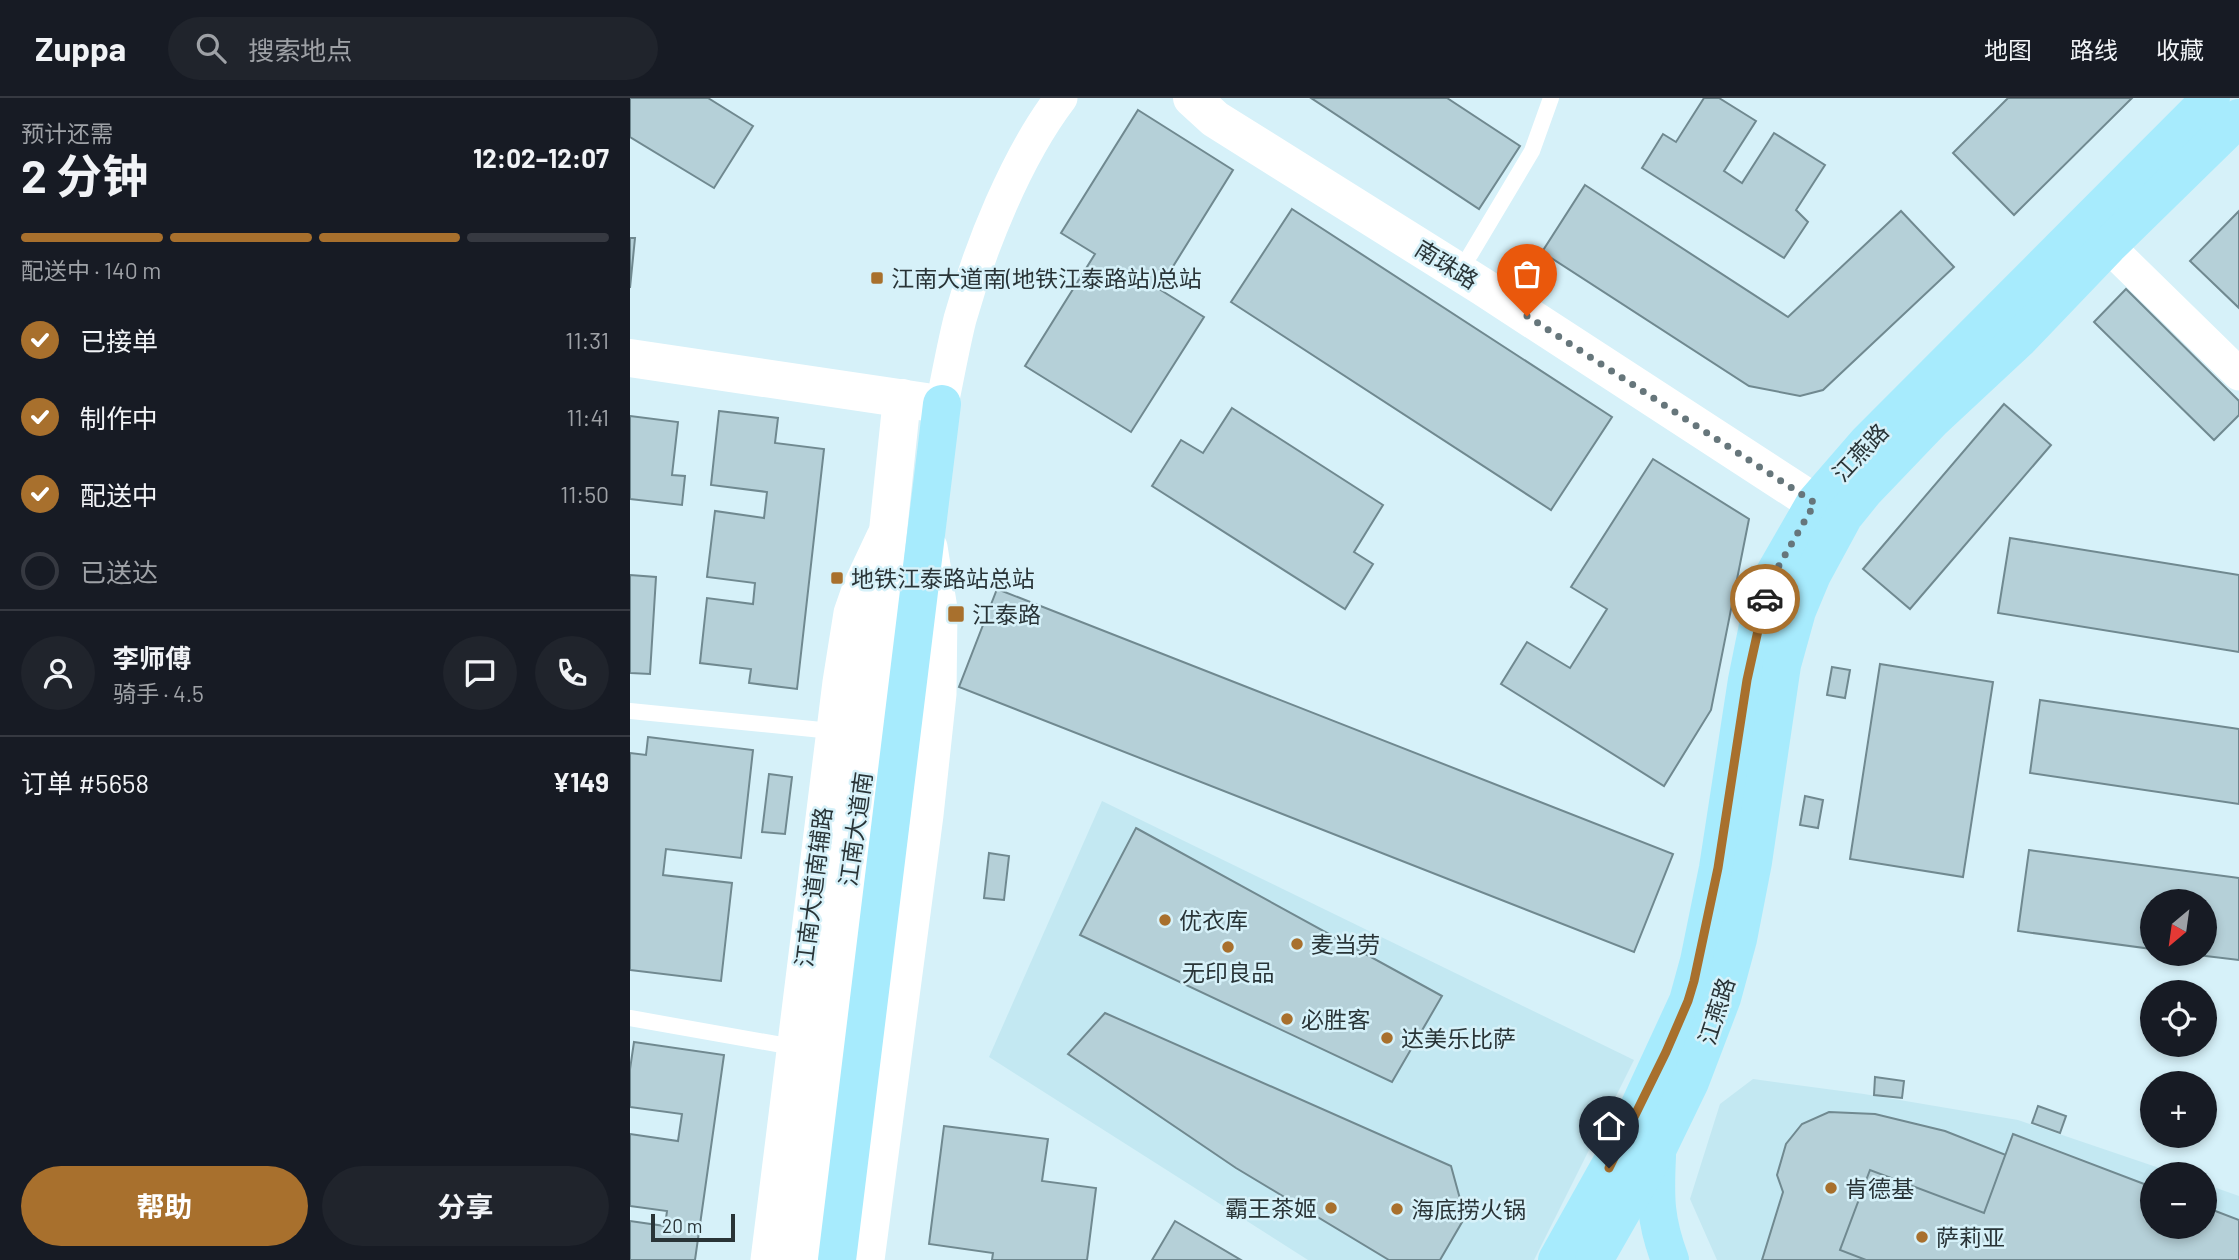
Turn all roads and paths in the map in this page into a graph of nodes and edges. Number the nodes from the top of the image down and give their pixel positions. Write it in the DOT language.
graph roads {
  1 [pos="1060,98"];
  2 [pos="1192,98"];
  3 [pos="1215,98"];
  4 [pos="1551,98"];
  5 [pos="2211,98"];
  6 [pos="2239,118"];
  7 [pos="2108,246"];
  8 [pos="1470,255"];
  9 [pos="630,358"];
  10 [pos="2239,374"];
  11 [pos="901,398"];
  12 [pos="942,404"];
  13 [pos="1828,504"];
  14 [pos="630,711"];
  15 [pos="883,742"];
  16 [pos="630,1018"];
  17 [pos="793,1047"];
  18 [pos="1657,1149"];
  19 [pos="767,1260"];
  20 [pos="801,1260"];
  21 [pos="837,1260"];
  22 [pos="868,1260"];
  23 [pos="1557,1260"];
  24 [pos="1594,1260"];
  25 [pos="1670,1260"];
  1 -- 12 [label="street"];
  2 -- 13 [label="street, 南珠路"];
  3 -- 8 [label="street, 南珠路"];
  4 -- 8 [label="lane"];
  5 -- 13 [label="main road, 江燕路"];
  6 -- 7 [label="main road, 江燕路"];
  7 -- 10 [label="street"];
  7 -- 13 [label="main road, 江燕路"];
  8 -- 13 [label="street, 南珠路"];
  9 -- 11 [label="street"];
  11 -- 12 [label="street"];
  11 -- 15 [label="street, 江南大道南"];
  12 -- 15 [label="main road, 江南大道南"];
  13 -- 18 [label="main road, 江燕路"];
  13 -- 23 [label="main road, 江燕路"];
  14 -- 15 [label="lane"];
  15 -- 17 [label="street, 江南大道南辅路"];
  15 -- 20 [label="street, 江南大道南"];
  15 -- 21 [label="main road, 江南大道南"];
  15 -- 22 [label="street"];
  16 -- 17 [label="lane"];
  17 -- 19 [label="street, 江南大道南辅路"];
  18 -- 24 [label="main road, 江燕路"];
  18 -- 25 [label="main road"];
}
